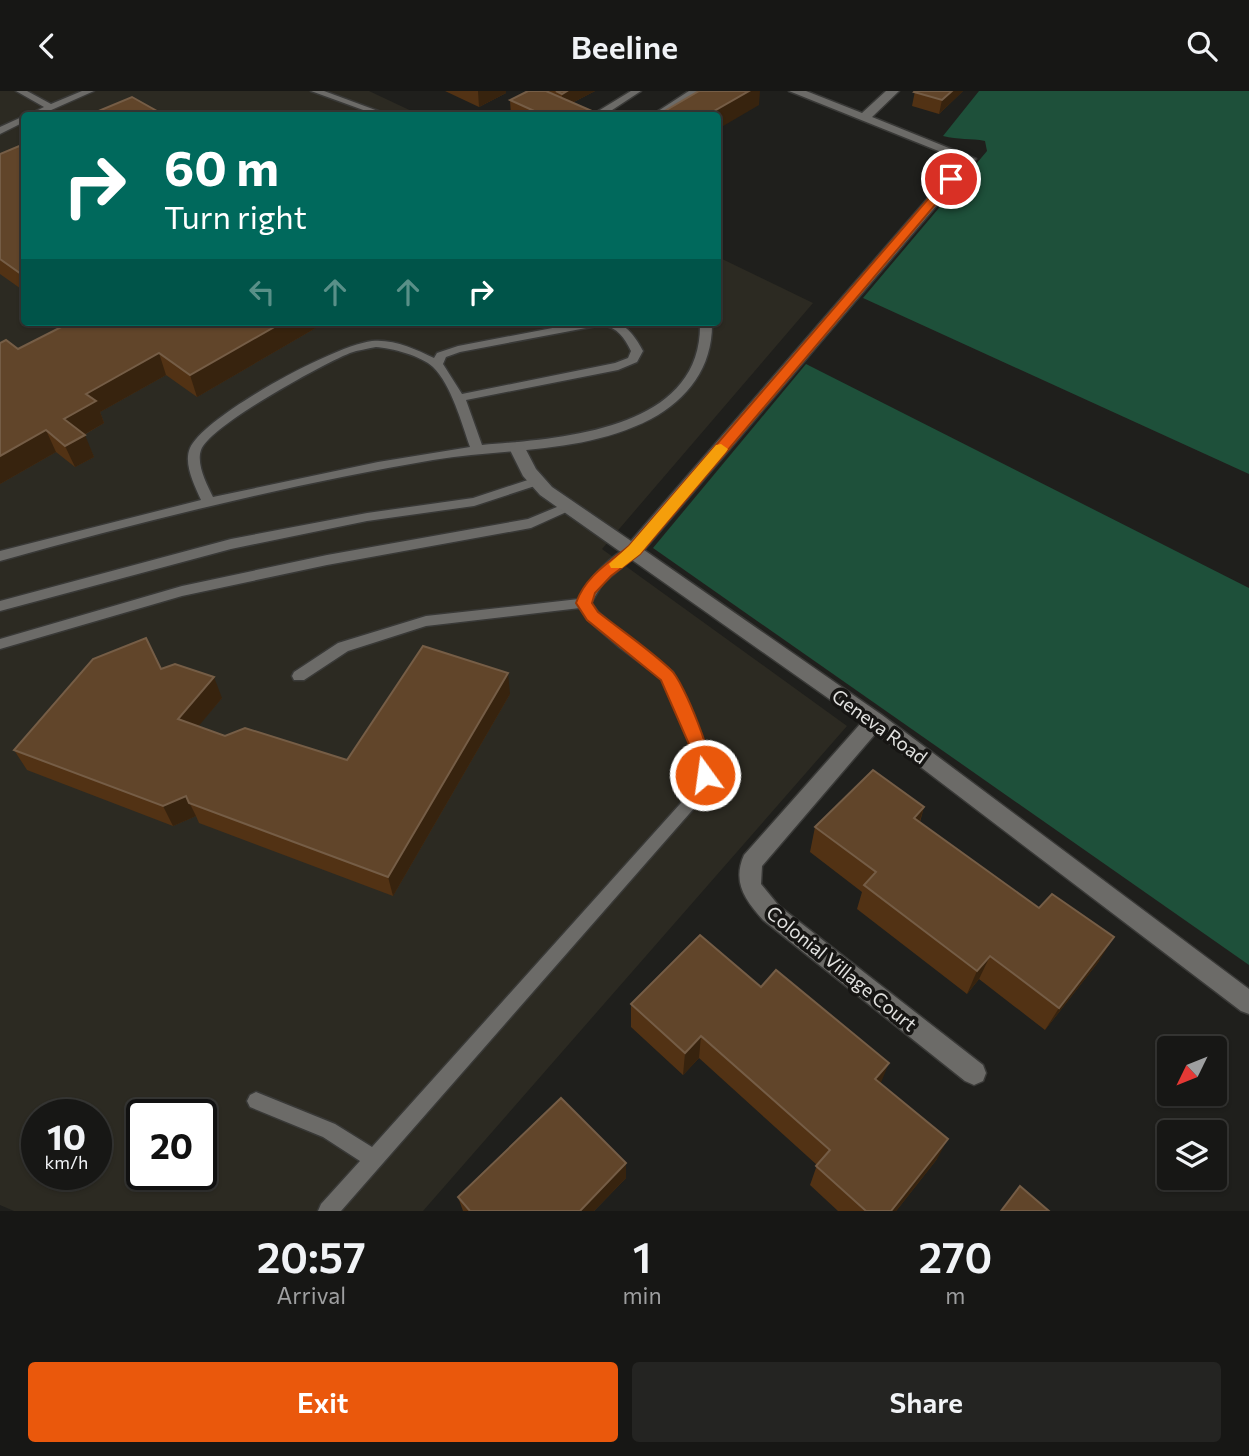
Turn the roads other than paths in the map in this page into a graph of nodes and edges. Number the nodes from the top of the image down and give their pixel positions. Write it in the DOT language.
graph roads {
  1 [pos="20,91"];
  2 [pos="90,91"];
  3 [pos="315,91"];
  4 [pos="637,91"];
  5 [pos="695,91"];
  6 [pos="794,91"];
  7 [pos="893,91"];
  8 [pos="50,107"];
  9 [pos="39,112"];
  10 [pos="375,112"];
  11 [pos="601,112"];
  12 [pos="662,112"];
  13 [pos="863,118"];
  14 [pos="21,120"];
  15 [pos="0,131"];
  16 [pos="581,326"];
  17 [pos="620,326"];
  18 [pos="706,326"];
  19 [pos="436,364"];
  20 [pos="459,398"];
  21 [pos="517,448"];
  22 [pos="478,451"];
  23 [pos="537,481"];
  24 [pos="208,501"];
  25 [pos="569,506"];
  26 [pos="634,550"];
  27 [pos="0,556"];
  28 [pos="584,603"];
  29 [pos="0,606"];
  30 [pos="0,644"];
  31 [pos="299,676"];
  32 [pos="875,721"];
  33 [pos="1249,1003"];
  34 [pos="974,1073"];
  35 [pos="256,1101"];
  36 [pos="373,1159"];
  37 [pos="328,1211"];
  1 -- 8 [label="lane"];
  2 -- 8 [label="lane"];
  3 -- 10 [label="lane"];
  4 -- 11 [label="lane"];
  5 -- 12 [label="lane"];
  6 -- 13 [label="street"];
  7 -- 13 [label="street"];
  8 -- 9 [label="lane"];
  13 -- 26 [label="street"];
  14 -- 15 [label="lane"];
  16 -- 19 [label="lane"];
  17 -- 20 [label="lane"];
  18 -- 21 [label="lane"];
  19 -- 20 [label="lane"];
  19 -- 24 [label="lane"];
  20 -- 22 [label="lane"];
  21 -- 22 [label="lane"];
  21 -- 23 [label="street, Geneva Road"];
  22 -- 24 [label="lane"];
  23 -- 25 [label="street, Geneva Road"];
  23 -- 29 [label="lane"];
  24 -- 27 [label="lane"];
  25 -- 26 [label="street, Geneva Road"];
  25 -- 30 [label="lane"];
  26 -- 28 [label="lane"];
  26 -- 32 [label="street, Geneva Road"];
  28 -- 31 [label="lane"];
  28 -- 36 [label="lane"];
  32 -- 33 [label="street, Geneva Road"];
  32 -- 34 [label="street, Colonial Village Court"];
  35 -- 36 [label="lane"];
  36 -- 37 [label="lane"];
}
